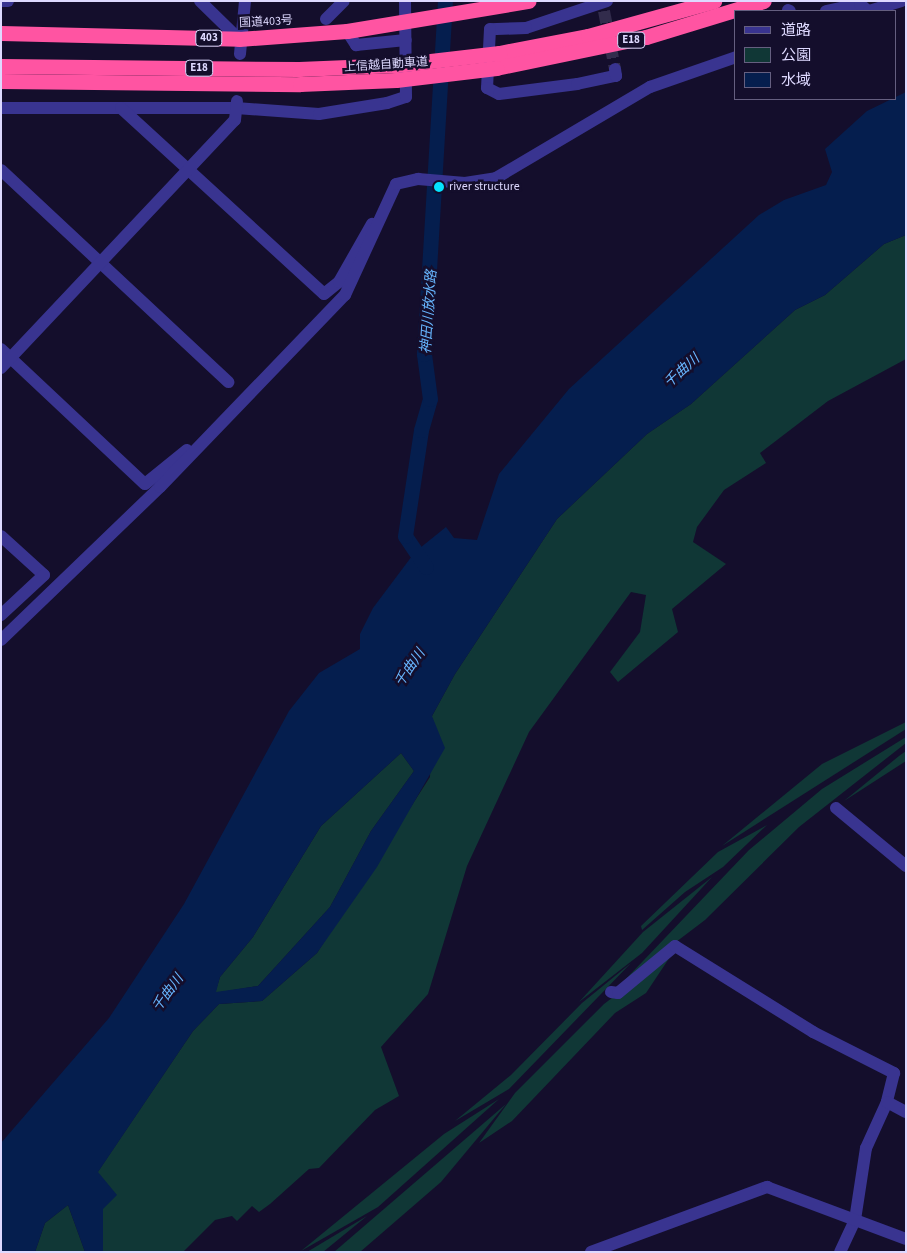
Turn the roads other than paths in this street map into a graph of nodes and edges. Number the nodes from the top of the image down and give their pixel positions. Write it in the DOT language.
graph roads {
  1 [pos="2,1"];
  2 [pos="8,1"];
  3 [pos="200,1"];
  4 [pos="245,1"];
  5 [pos="344,1"];
  6 [pos="405,1"];
  7 [pos="529,1"];
  8 [pos="714,1"];
  9 [pos="764,1"];
  10 [pos="902,1"];
  11 [pos="604,5"];
  12 [pos="785,8"];
  13 [pos="734,10"];
  14 [pos="735,10"];
  15 [pos="756,10"];
  16 [pos="831,10"];
  17 [pos="867,10"];
  18 [pos="871,10"];
  19 [pos="734,13"];
  20 [pos="215,15"];
  21 [pos="242,16"];
  22 [pos="326,19"];
  23 [pos="411,22"];
  24 [pos="697,22"];
  25 [pos="347,32"];
  26 [pos="1,33"];
  27 [pos="239,39"];
  28 [pos="406,40"];
  29 [pos="240,54"];
  30 [pos="734,58"];
  31 [pos="498,61"];
  32 [pos="1,66"];
  33 [pos="615,69"];
  34 [pos="396,73"];
  35 [pos="1,81"];
  36 [pos="236,105"];
  37 [pos="1,108"];
  38 [pos="121,108"];
  39 [pos="189,168"];
  40 [pos="1,170"];
  41 [pos="378,219"];
  42 [pos="99,264"];
  43 [pos="6,354"];
  44 [pos="1,368"];
  45 [pos="228,382"];
  46 [pos="202,441"];
  47 [pos="1,536"];
  48 [pos="1,615"];
  49 [pos="1,640"];
  50 [pos="836,808"];
  51 [pos="906,866"];
  52 [pos="611,992"];
  53 [pos="887,1102"];
  54 [pos="906,1112"];
  55 [pos="855,1220"];
  56 [pos="906,1239"];
  57 [pos="591,1252"];
  58 [pos="840,1252"];
  1 -- 2 [label="street"];
  3 -- 20 [label="street"];
  4 -- 21 [label="street"];
  5 -- 22 [label="street"];
  6 -- 23 [label="street"];
  7 -- 23 [label="highway, 国道403号 / 403"];
  8 -- 31 [label="highway, 上信越自動車道 / E18"];
  9 -- 14 [label="highway, 上信越自動車道 / E18"];
  10 -- 18 [label="street"];
  11 -- 33 [label="street"];
  12 -- 15 [label="highway"];
  13 -- 24 [label="highway, 上信越自動車道 / E18"];
  16 -- 17 [label="street"];
  19 -- 24 [label="highway"];
  20 -- 21 [label="street"];
  20 -- 27 [label="street"];
  21 -- 27 [label="street"];
  23 -- 25 [label="highway, 国道403号 / 403"];
  23 -- 28 [label="street"];
  24 -- 31 [label="highway, 上信越自動車道 / E18"];
  25 -- 27 [label="highway, 国道403号 / 403"];
  25 -- 28 [label="street"];
  26 -- 27 [label="highway, 国道403号 / 403"];
  27 -- 29 [label="street"];
  28 -- 36 [label="street"];
  30 -- 41 [label="street"];
  31 -- 34 [label="highway, 上信越自動車道 / E18, bridge"];
  32 -- 34 [label="highway, 上信越自動車道 / E18"];
  34 -- 35 [label="highway, 上信越自動車道 / E18"];
  36 -- 38 [label="street"];
  36 -- 39 [label="street"];
  37 -- 38 [label="street"];
  38 -- 39 [label="street"];
  39 -- 41 [label="street"];
  39 -- 42 [label="street"];
  40 -- 42 [label="street"];
  41 -- 46 [label="street"];
  42 -- 43 [label="street"];
  42 -- 45 [label="street"];
  43 -- 44 [label="street"];
  43 -- 46 [label="street"];
  46 -- 49 [label="street"];
  47 -- 48 [label="street"];
  50 -- 51 [label="street"];
  52 -- 53 [label="street"];
  53 -- 54 [label="street"];
  53 -- 55 [label="street"];
  55 -- 56 [label="street"];
  55 -- 57 [label="street"];
  55 -- 58 [label="street"];
}
